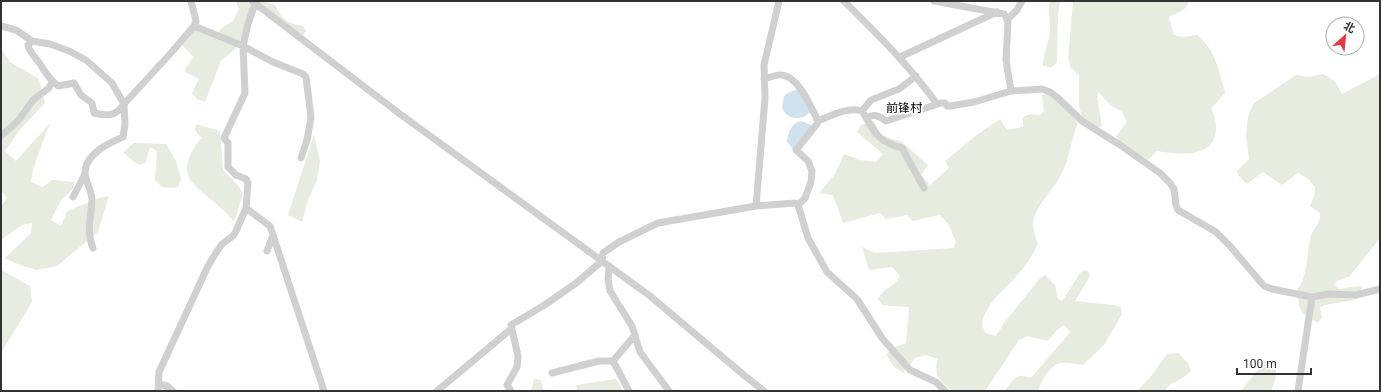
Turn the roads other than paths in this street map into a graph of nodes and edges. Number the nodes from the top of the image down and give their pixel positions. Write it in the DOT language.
graph roads {
  1 [pos="191,1"];
  2 [pos="779,1"];
  3 [pos="844,1"];
  4 [pos="934,1"];
  5 [pos="1022,1"];
  6 [pos="253,2"];
  7 [pos="998,12"];
  8 [pos="1008,20"];
  9 [pos="1,26"];
  10 [pos="194,26"];
  11 [pos="32,41"];
  12 [pos="243,46"];
  13 [pos="900,57"];
  14 [pos="916,76"];
  15 [pos="764,79"];
  16 [pos="52,82"];
  17 [pos="1011,91"];
  18 [pos="124,104"];
  19 [pos="937,104"];
  20 [pos="864,114"];
  21 [pos="818,121"];
  22 [pos="1,136"];
  23 [pos="301,158"];
  24 [pos="85,174"];
  25 [pos="924,188"];
  26 [pos="73,197"];
  27 [pos="798,205"];
  28 [pos="756,206"];
  29 [pos="246,208"];
  30 [pos="273,235"];
  31 [pos="92,248"];
  32 [pos="267,251"];
  33 [pos="602,261"];
  34 [pos="609,266"];
  35 [pos="1380,288"];
  36 [pos="1312,297"];
  37 [pos="512,329"];
  38 [pos="635,334"];
  39 [pos="613,361"];
  40 [pos="552,372"];
  41 [pos="159,387"];
  42 [pos="173,391"];
  43 [pos="324,391"];
  44 [pos="436,391"];
  45 [pos="511,391"];
  46 [pos="629,391"];
  47 [pos="669,391"];
  48 [pos="764,391"];
  49 [pos="945,391"];
  50 [pos="1298,391"];
  1 -- 10 [label="street"];
  2 -- 15 [label="street"];
  3 -- 13 [label="street"];
  4 -- 7 [label="street"];
  5 -- 8 [label="street"];
  6 -- 12 [label="street"];
  6 -- 33 [label="street"];
  7 -- 8 [label="street"];
  7 -- 13 [label="street"];
  8 -- 17 [label="street"];
  9 -- 11 [label="street"];
  10 -- 12 [label="street"];
  10 -- 18 [label="street"];
  11 -- 16 [label="street"];
  11 -- 18 [label="street"];
  12 -- 23 [label="street"];
  12 -- 29 [label="street"];
  13 -- 14 [label="street"];
  14 -- 19 [label="street"];
  14 -- 20 [label="street"];
  15 -- 21 [label="street"];
  15 -- 28 [label="street"];
  16 -- 18 [label="street"];
  16 -- 22 [label="street"];
  17 -- 19 [label="street"];
  17 -- 36 [label="street"];
  18 -- 24 [label="street"];
  19 -- 20 [label="street"];
  20 -- 21 [label="street"];
  20 -- 25 [label="street"];
  21 -- 27 [label="street"];
  24 -- 26 [label="street"];
  24 -- 31 [label="street"];
  27 -- 28 [label="street"];
  27 -- 49 [label="street"];
  28 -- 33 [label="street"];
  29 -- 30 [label="street"];
  29 -- 41 [label="street"];
  30 -- 32 [label="street"];
  30 -- 43 [label="street"];
  33 -- 34 [label="street"];
  33 -- 37 [label="street"];
  34 -- 38 [label="street"];
  34 -- 48 [label="street"];
  35 -- 36 [label="street"];
  36 -- 50 [label="street"];
  37 -- 44 [label="street"];
  37 -- 45 [label="street"];
  38 -- 39 [label="street"];
  38 -- 47 [label="street"];
  39 -- 40 [label="street"];
  39 -- 46 [label="street"];
  41 -- 42 [label="street"];
}
